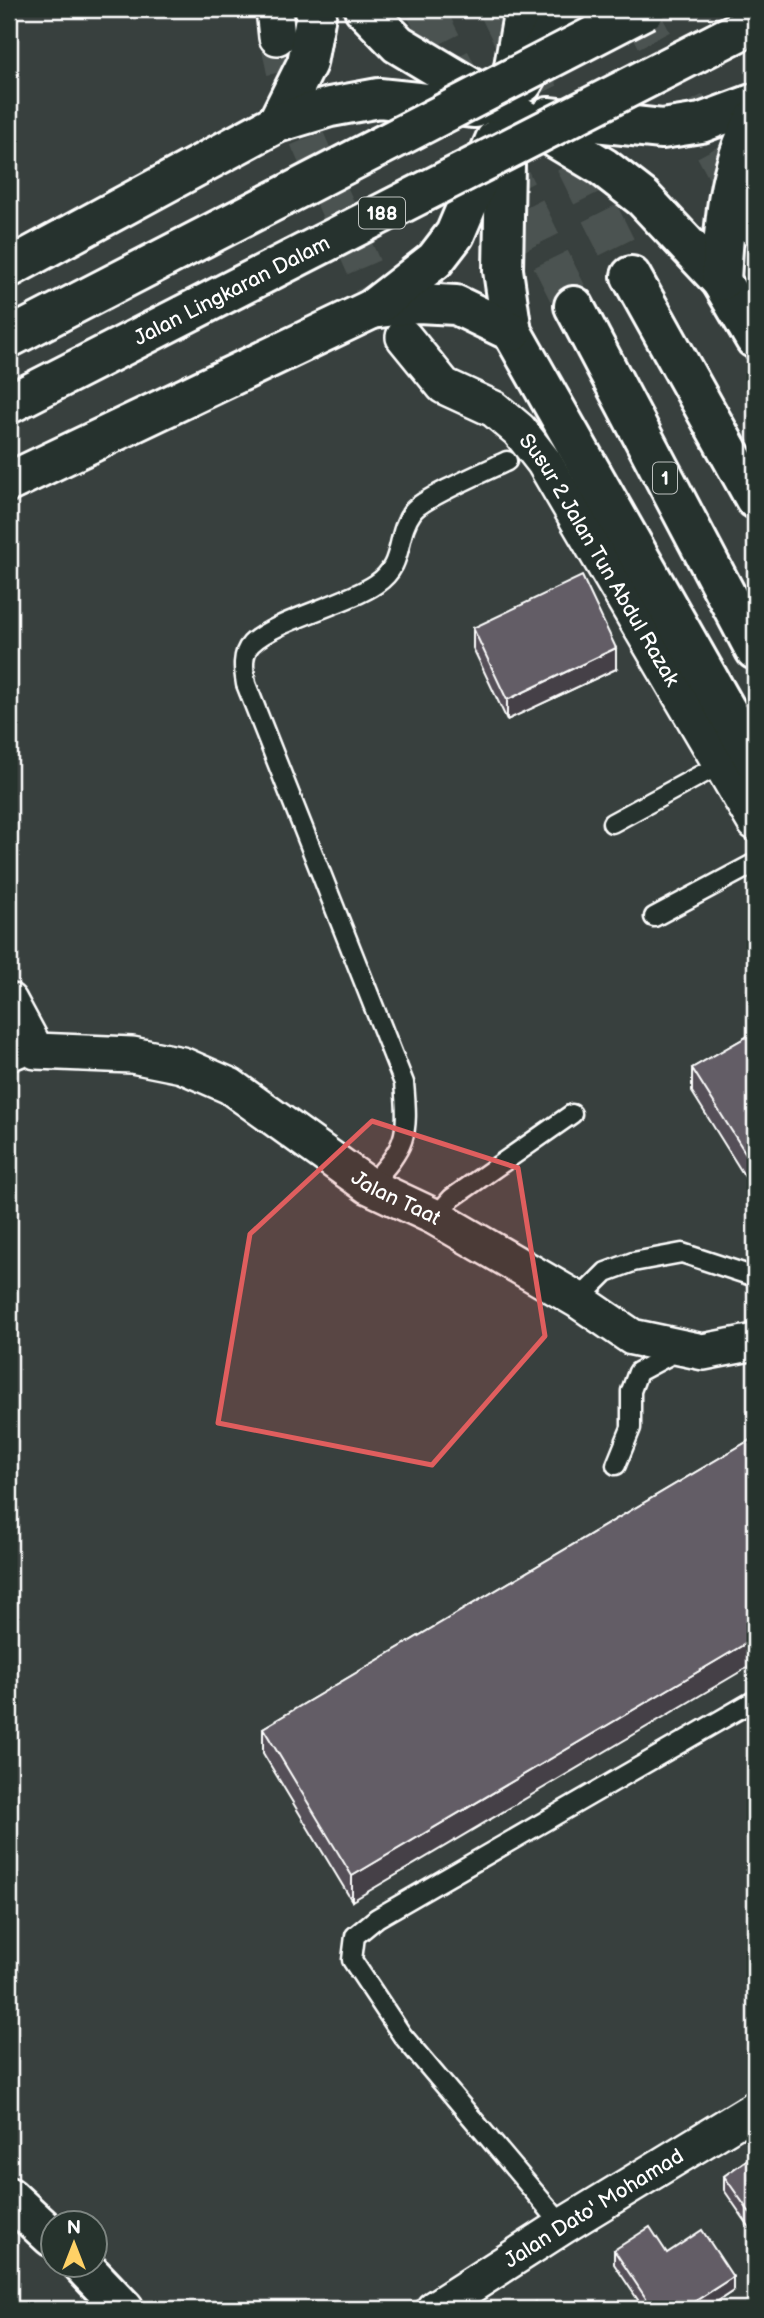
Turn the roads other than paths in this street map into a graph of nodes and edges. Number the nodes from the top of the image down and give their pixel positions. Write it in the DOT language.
graph roads {
  1 [pos="317,9"];
  2 [pos="364,9"];
  3 [pos="524,9"];
  4 [pos="566,9"];
  5 [pos="646,9"];
  6 [pos="755,23"];
  7 [pos="755,103"];
  8 [pos="506,112"];
  9 [pos="755,119"];
  10 [pos="277,123"];
  11 [pos="9,268"];
  12 [pos="631,276"];
  13 [pos="721,281"];
  14 [pos="574,306"];
  15 [pos="372,309"];
  16 [pos="512,332"];
  17 [pos="404,337"];
  18 [pos="9,338"];
  19 [pos="755,339"];
  20 [pos="9,404"];
  21 [pos="507,461"];
  22 [pos="9,482"];
  23 [pos="755,499"];
  24 [pos="755,650"];
  25 [pos="738,762"];
  26 [pos="755,822"];
  27 [pos="612,823"];
  28 [pos="755,863"];
  29 [pos="654,917"];
  30 [pos="9,1001"];
  31 [pos="22,1056"];
  32 [pos="572,1114"];
  33 [pos="369,1186"];
  34 [pos="435,1217"];
  35 [pos="755,1277"];
  36 [pos="578,1300"];
  37 [pos="755,1342"];
  38 [pos="681,1349"];
  39 [pos="616,1465"];
  40 [pos="755,1700"];
  41 [pos="755,2109"];
  42 [pos="9,2182"];
  43 [pos="9,2197"];
  44 [pos="38,2217"];
  45 [pos="38,2222"];
  46 [pos="563,2226"];
  47 [pos="96,2280"];
  48 [pos="124,2309"];
  49 [pos="434,2309"];
  1 -- 10 [label="main road"];
  2 -- 8 [label="main road"];
  3 -- 8 [label="main road"];
  4 -- 8 [label="main road"];
  5 -- 18 [label="main road, bridge"];
  6 -- 20 [label="main road, Jalan Lingkaran Dalam / 188, bridge"];
  7 -- 8 [label="main road"];
  8 -- 10 [label="main road"];
  8 -- 13 [label="main road"];
  8 -- 15 [label="main road"];
  8 -- 16 [label="main road"];
  9 -- 13 [label="main road"];
  10 -- 11 [label="main road"];
  12 -- 23 [label="main road"];
  13 -- 19 [label="main road"];
  14 -- 24 [label="main road, 1"];
  15 -- 16 [label="main road"];
  15 -- 22 [label="main road"];
  16 -- 25 [label="main road"];
  17 -- 25 [label="street, Susur 2 Jalan Tun Abdul Razak"];
  21 -- 33 [label="lane"];
  25 -- 26 [label="street, Susur 2 Jalan Tun Abdul Razak"];
  25 -- 27 [label="lane"];
  28 -- 29 [label="lane"];
  30 -- 31 [label="street, Jalan Taat"];
  31 -- 33 [label="street, Jalan Taat"];
  32 -- 34 [label="lane"];
  33 -- 34 [label="street, Jalan Taat"];
  34 -- 36 [label="street, Jalan Taat"];
  35 -- 36 [label="lane"];
  36 -- 38 [label="street, Jalan Taat"];
  37 -- 38 [label="street, Jalan Taat"];
  38 -- 39 [label="lane"];
  40 -- 46 [label="lane"];
  41 -- 46 [label="street, Jalan Dato' Mohamad"];
  42 -- 44 [label="lane"];
  43 -- 45 [label="main road"];
  46 -- 49 [label="street, Jalan Dato' Mohamad"];
  47 -- 48 [label="main road"];
}
